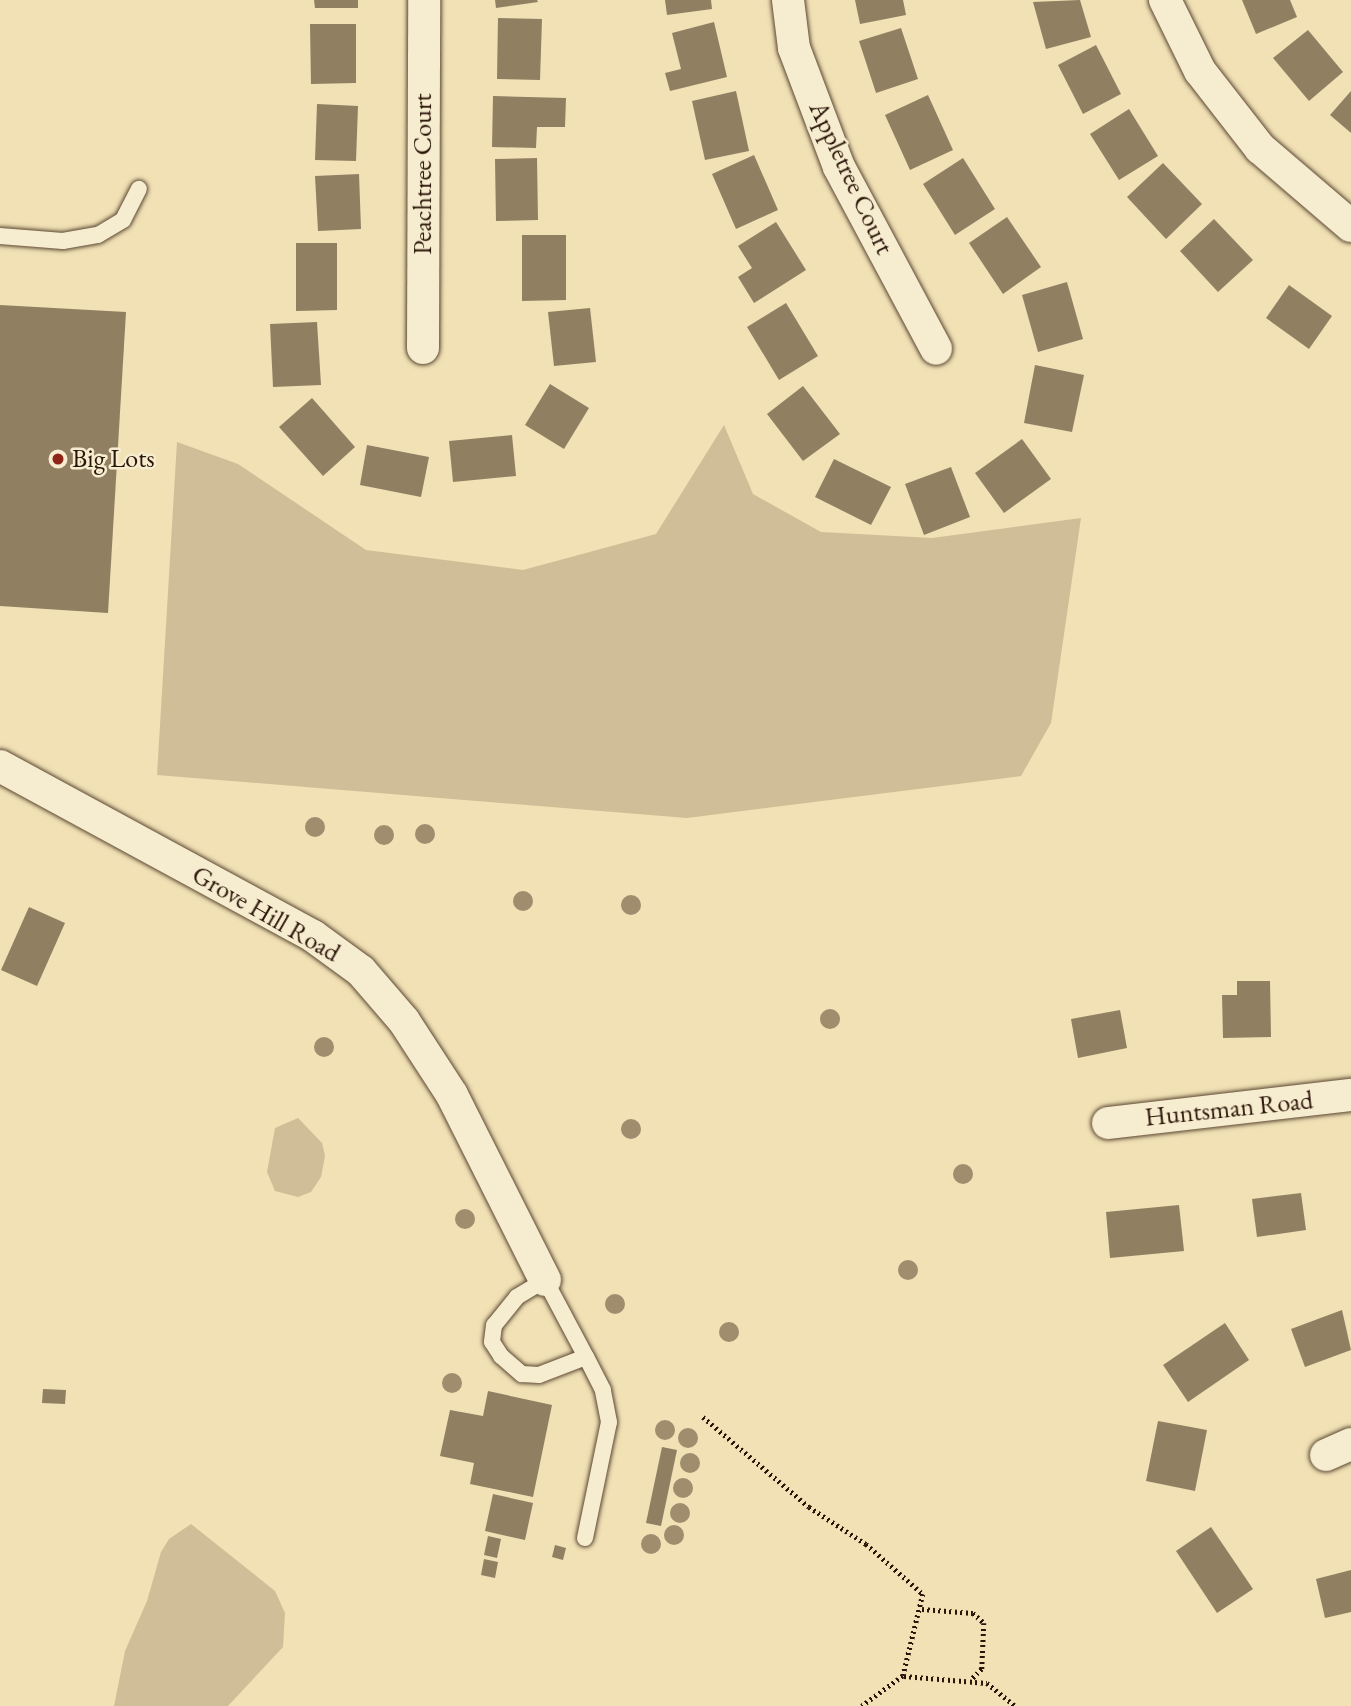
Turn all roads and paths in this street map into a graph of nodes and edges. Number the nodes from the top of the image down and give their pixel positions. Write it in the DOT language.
graph roads {
  1 [pos="424,0"];
  2 [pos="788,0"];
  3 [pos="1165,0"];
  4 [pos="139,189"];
  5 [pos="1351,226"];
  6 [pos="0,236"];
  7 [pos="423,348"];
  8 [pos="936,349"];
  9 [pos="0,766"];
  10 [pos="1351,1095"];
  11 [pos="1108,1123"];
  12 [pos="545,1280"];
  13 [pos="586,1357"];
  14 [pos="703,1417"];
  15 [pos="585,1538"];
  16 [pos="922,1609"];
  17 [pos="903,1676"];
  18 [pos="971,1680"];
  19 [pos="862,1706"];
  20 [pos="1015,1706"];
  1 -- 7 [label="street, Peachtree Court"];
  2 -- 8 [label="street, Appletree Court"];
  3 -- 5 [label="street"];
  4 -- 6 [label="lane"];
  9 -- 12 [label="street, Grove Hill Road"];
  10 -- 11 [label="street, Huntsman Road"];
  12 -- 13 [label="lane"];
  12 -- 13 [label="lane"];
  13 -- 15 [label="lane"];
  14 -- 16 [label="path"];
  16 -- 17 [label="path"];
  16 -- 18 [label="path"];
  17 -- 18 [label="path"];
  17 -- 19 [label="path"];
  18 -- 20 [label="path"];
}
